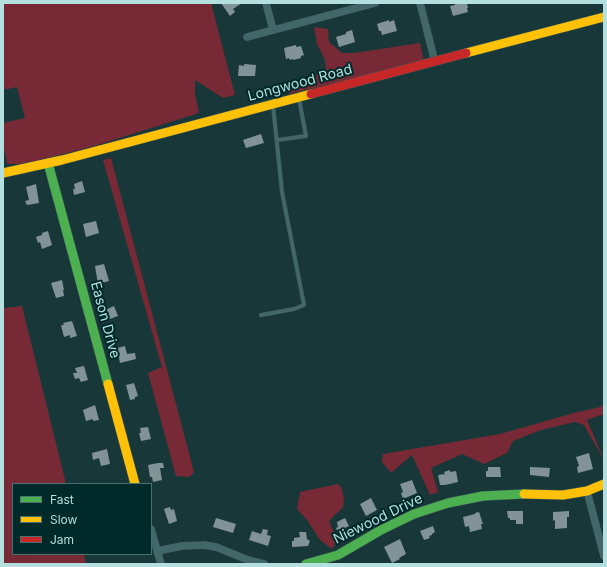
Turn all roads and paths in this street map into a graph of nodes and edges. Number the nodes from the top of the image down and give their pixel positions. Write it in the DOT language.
graph roads {
  1 [pos="266,3"];
  2 [pos="375,3"];
  3 [pos="420,3"];
  4 [pos="604,17"];
  5 [pos="273,30"];
  6 [pos="247,37"];
  7 [pos="435,62"];
  8 [pos="298,98"];
  9 [pos="273,104"];
  10 [pos="277,140"];
  11 [pos="48,163"];
  12 [pos="3,173"];
  13 [pos="261,315"];
  14 [pos="135,483"];
  15 [pos="604,484"];
  16 [pos="587,491"];
  17 [pos="152,533"];
  18 [pos="157,551"];
  19 [pos="604,556"];
  20 [pos="161,564"];
  21 [pos="264,564"];
  22 [pos="306,564"];
  1 -- 5 [label="street"];
  2 -- 5 [label="street"];
  3 -- 7 [label="street"];
  4 -- 7 [label="street, Longwood Road"];
  5 -- 6 [label="street"];
  7 -- 8 [label="street, Longwood Road"];
  8 -- 9 [label="street, Longwood Road"];
  8 -- 10 [label="lane"];
  9 -- 10 [label="lane"];
  9 -- 11 [label="street, Longwood Road"];
  10 -- 13 [label="lane"];
  11 -- 12 [label="street, Longwood Road"];
  11 -- 14 [label="street, Eason Drive"];
  15 -- 16 [label="street, Niewood Drive"];
  16 -- 19 [label="street"];
  16 -- 22 [label="street, Niewood Drive"];
  17 -- 18 [label="street"];
  18 -- 20 [label="street"];
  18 -- 21 [label="street"];
}
